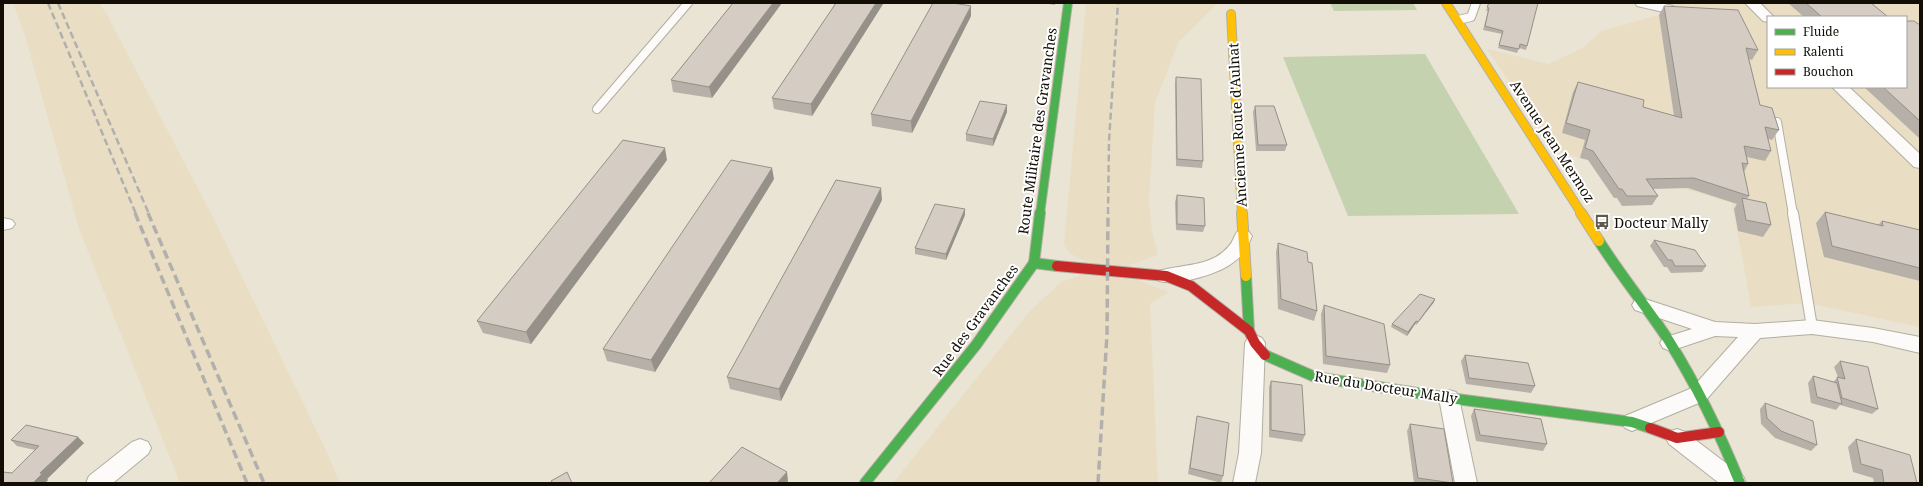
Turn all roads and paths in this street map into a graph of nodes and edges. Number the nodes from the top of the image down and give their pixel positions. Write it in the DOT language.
graph roads {
  1 [pos="688,3"];
  2 [pos="1068,3"];
  3 [pos="1446,3"];
  4 [pos="1476,3"];
  5 [pos="1642,3"];
  6 [pos="1752,3"];
  7 [pos="1668,9"];
  8 [pos="1231,14"];
  9 [pos="1767,17"];
  10 [pos="1458,20"];
  11 [pos="1841,88"];
  12 [pos="597,109"];
  13 [pos="1777,122"];
  14 [pos="1920,163"];
  15 [pos="1243,236"];
  16 [pos="1034,263"];
  17 [pos="1158,275"];
  18 [pos="1642,305"];
  19 [pos="1812,327"];
  20 [pos="1715,329"];
  21 [pos="1755,331"];
  22 [pos="1252,337"];
  23 [pos="1670,343"];
  24 [pos="1920,345"];
  25 [pos="1699,394"];
  26 [pos="1449,398"];
  27 [pos="1632,422"];
  28 [pos="1719,432"];
  29 [pos="1678,438"];
  30 [pos="140,448"];
  31 [pos="97,483"];
  32 [pos="865,483"];
  33 [pos="1244,483"];
  34 [pos="1466,483"];
  35 [pos="1735,483"];
  36 [pos="1740,483"];
  1 -- 12 [label="lane"];
  2 -- 16 [label="street, Route Militaire des Gravanches"];
  3 -- 10 [label="street, Avenue Jean Mermoz"];
  4 -- 10 [label="lane"];
  5 -- 7 [label="street"];
  6 -- 9 [label="street"];
  8 -- 15 [label="street, Ancienne Route d'Aulnat"];
  10 -- 18 [label="street, Avenue Jean Mermoz"];
  11 -- 14 [label="street"];
  13 -- 19 [label="lane"];
  15 -- 17 [label="street"];
  15 -- 22 [label="street, Ancienne Route d'Aulnat"];
  16 -- 17 [label="street, Rue des Gravanches"];
  16 -- 32 [label="street, Rue des Gravanches"];
  17 -- 22 [label="street, Rue du Docteur Mally"];
  18 -- 20 [label="street"];
  18 -- 23 [label="street, Avenue Jean Mermoz"];
  19 -- 21 [label="street"];
  19 -- 24 [label="street"];
  20 -- 21 [label="street"];
  20 -- 23 [label="street"];
  21 -- 25 [label="street"];
  22 -- 26 [label="street, Rue du Docteur Mally"];
  22 -- 33 [label="street"];
  23 -- 25 [label="street, Avenue Jean Mermoz"];
  25 -- 27 [label="street"];
  25 -- 28 [label="street, Avenue Jean Mermoz"];
  26 -- 27 [label="street, Rue du Docteur Mally"];
  26 -- 34 [label="street"];
  27 -- 29 [label="street, Rue du Docteur Mally"];
  28 -- 29 [label="street, Rue du Docteur Mally"];
  28 -- 36 [label="street, Avenue Jean Mermoz"];
  29 -- 35 [label="street, Rue du Docteur Mally"];
  30 -- 31 [label="street"];
}
